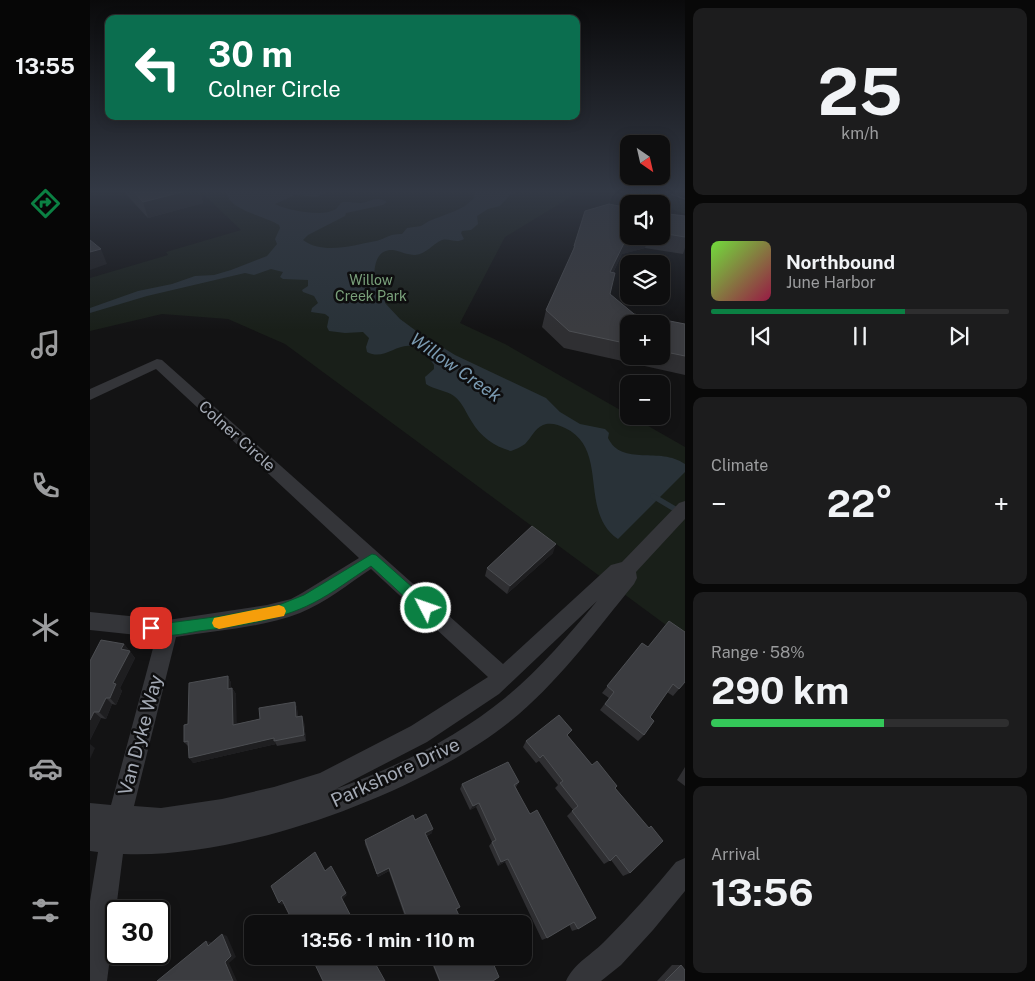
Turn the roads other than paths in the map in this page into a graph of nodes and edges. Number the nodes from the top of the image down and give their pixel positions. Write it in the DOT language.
graph roads {
  1 [pos="90,395"];
  2 [pos="685,508"];
  3 [pos="372,559"];
  4 [pos="626,570"];
  5 [pos="90,622"];
  6 [pos="168,629"];
  7 [pos="503,677"];
  8 [pos="90,815"];
  9 [pos="107,832"];
  10 [pos="685,871"];
  11 [pos="94,981"];
  12 [pos="580,981"];
  1 -- 3 [label="street, Colner Circle"];
  2 -- 4 [label="street, Parkshore Drive"];
  3 -- 6 [label="street"];
  3 -- 7 [label="street, Colner Circle"];
  4 -- 7 [label="street, Parkshore Drive"];
  4 -- 9 [label="street, Parkshore Drive"];
  5 -- 6 [label="street"];
  6 -- 9 [label="street, Van Dyke Way"];
  7 -- 9 [label="street, Parkshore Drive"];
  8 -- 9 [label="street, Parkshore Drive"];
  9 -- 11 [label="street"];
  10 -- 12 [label="street"];
}
